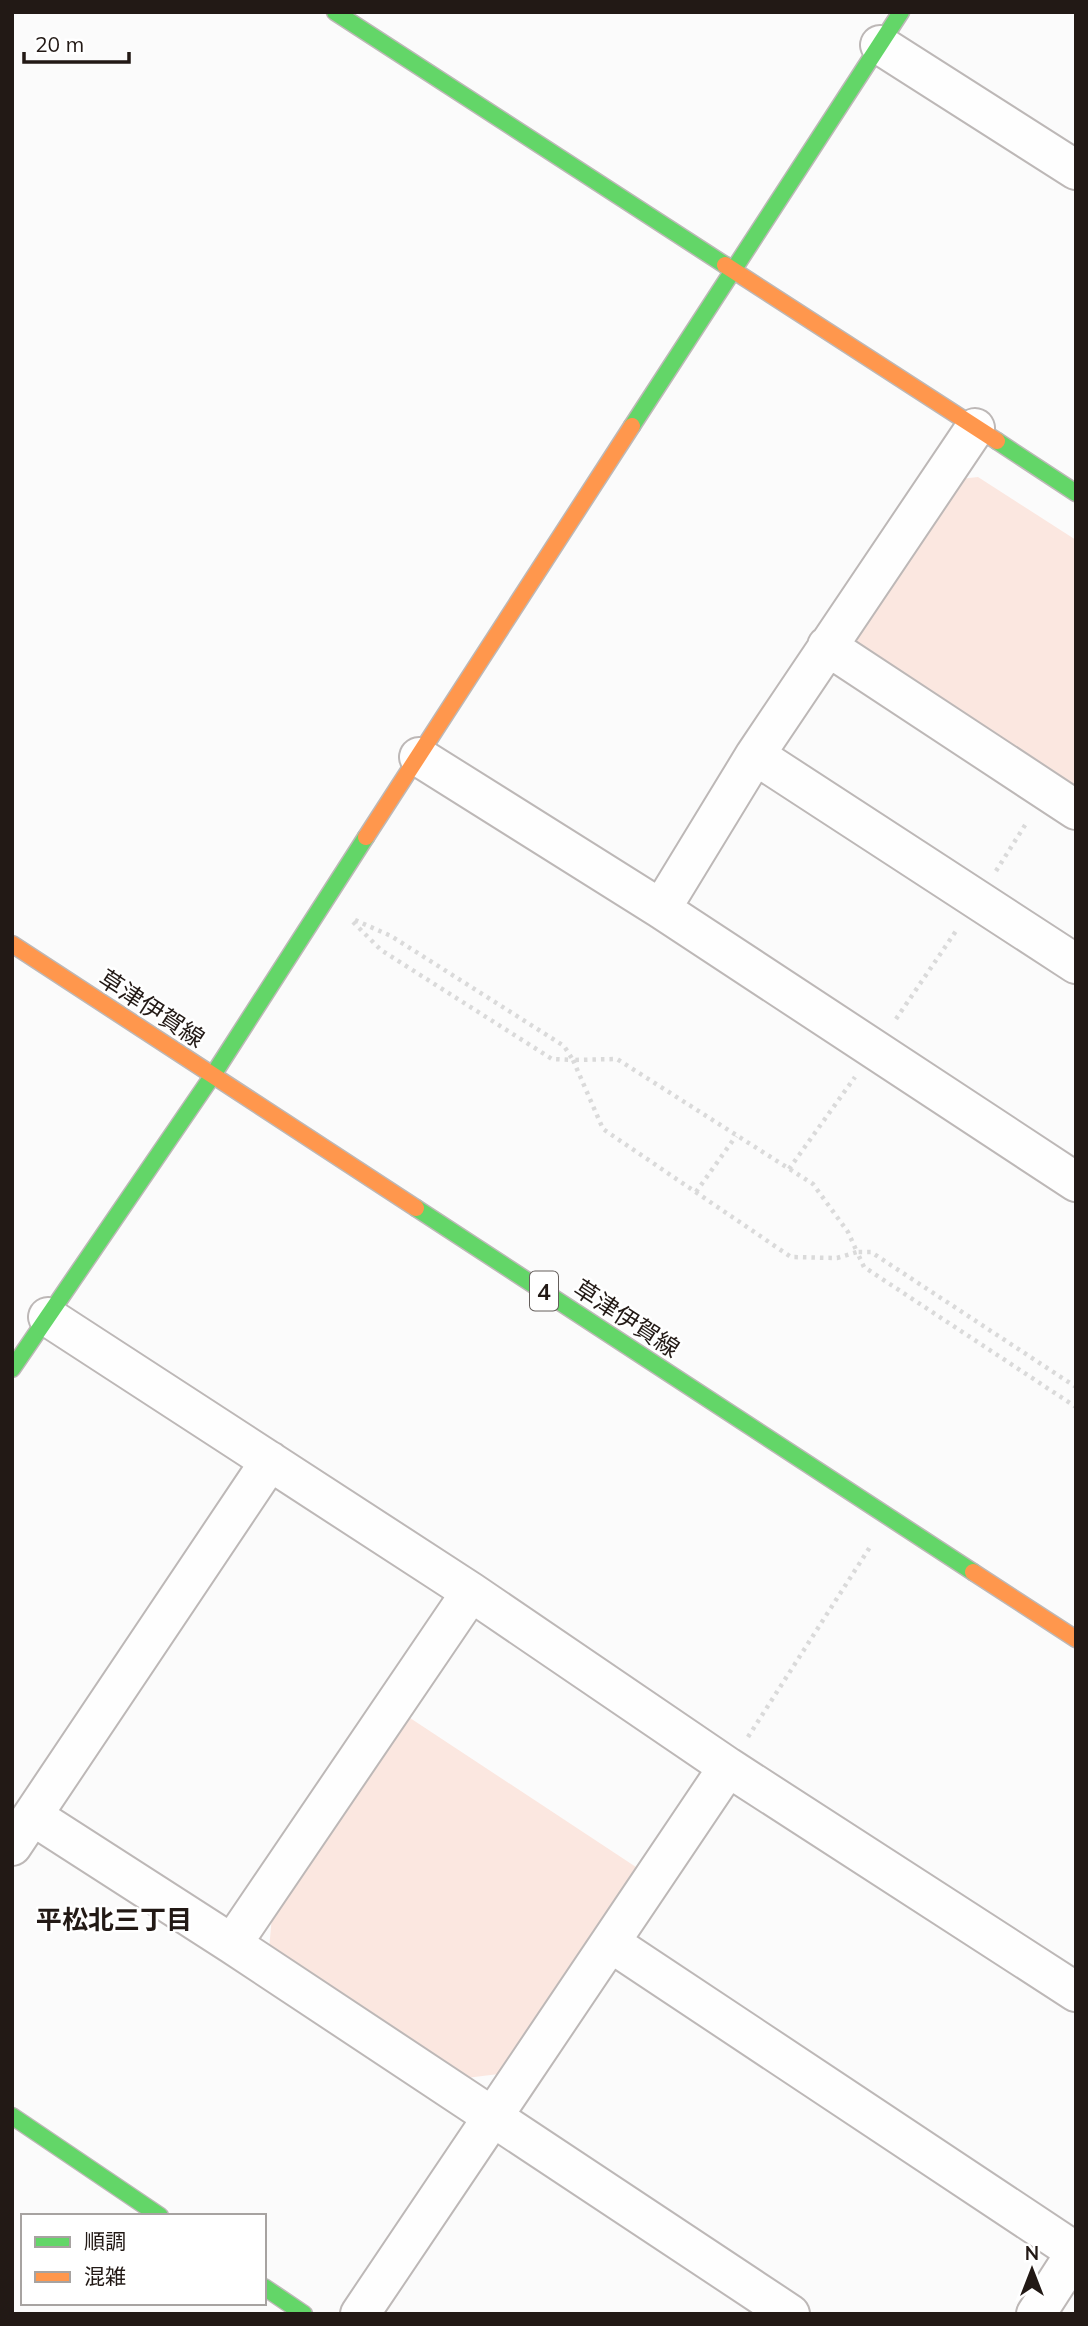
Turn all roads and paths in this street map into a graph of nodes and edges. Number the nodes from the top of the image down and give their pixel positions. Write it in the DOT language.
graph roads {
  1 [pos="335,12"];
  2 [pos="901,12"];
  3 [pos="880,45"];
  4 [pos="1076,170"];
  5 [pos="732,270"];
  6 [pos="975,428"];
  7 [pos="1076,493"];
  8 [pos="827,646"];
  9 [pos="755,755"];
  10 [pos="419,757"];
  11 [pos="1076,810"];
  12 [pos="661,909"];
  13 [pos="12,944"];
  14 [pos="1076,964"];
  15 [pos="873,1051"];
  16 [pos="573,1060"];
  17 [pos="213,1075"];
  18 [pos="736,1136"];
  19 [pos="789,1169"];
  20 [pos="1076,1182"];
  21 [pos="696,1192"];
  22 [pos="857,1252"];
  23 [pos="48,1317"];
  24 [pos="12,1369"];
  25 [pos="1076,1387"];
  26 [pos="1076,1407"];
  27 [pos="270,1461"];
  28 [pos="874,1541"];
  29 [pos="471,1592"];
  30 [pos="1076,1639"];
  31 [pos="729,1768"];
  32 [pos="23,1831"];
  33 [pos="611,1943"];
  34 [pos="232,1944"];
  35 [pos="1076,1992"];
  36 [pos="12,2116"];
  37 [pos="494,2118"];
  38 [pos="157,2214"];
  39 [pos="266,2288"];
  40 [pos="304,2314"];
  41 [pos="360,2314"];
  42 [pos="790,2314"];
  43 [pos="1036,2314"];
  1 -- 5 [label="street"];
  2 -- 3 [label="street"];
  3 -- 4 [label="street"];
  3 -- 5 [label="street"];
  5 -- 6 [label="street"];
  5 -- 10 [label="street"];
  6 -- 7 [label="street"];
  6 -- 8 [label="street"];
  8 -- 9 [label="street"];
  8 -- 11 [label="street"];
  9 -- 12 [label="street"];
  9 -- 14 [label="street"];
  10 -- 12 [label="street"];
  10 -- 17 [label="street"];
  12 -- 15 [label="street"];
  13 -- 17 [label="street, 草津伊賀線 / 4"];
  15 -- 19 [label="path"];
  15 -- 20 [label="street"];
  16 -- 16 [label="path"];
  16 -- 18 [label="path"];
  16 -- 21 [label="path"];
  17 -- 23 [label="street"];
  17 -- 30 [label="street, 草津伊賀線 / 4"];
  18 -- 19 [label="path"];
  18 -- 21 [label="path"];
  19 -- 22 [label="path"];
  21 -- 22 [label="path"];
  22 -- 25 [label="path"];
  22 -- 26 [label="path"];
  23 -- 24 [label="street"];
  23 -- 27 [label="street"];
  27 -- 29 [label="street"];
  27 -- 32 [label="street"];
  28 -- 31 [label="path"];
  29 -- 31 [label="street"];
  29 -- 34 [label="street"];
  31 -- 33 [label="street"];
  31 -- 35 [label="street"];
  32 -- 34 [label="street"];
  33 -- 37 [label="street"];
  33 -- 43 [label="street"];
  34 -- 37 [label="street"];
  36 -- 38 [label="street"];
  37 -- 41 [label="street"];
  37 -- 42 [label="street"];
  39 -- 40 [label="street"];
}
